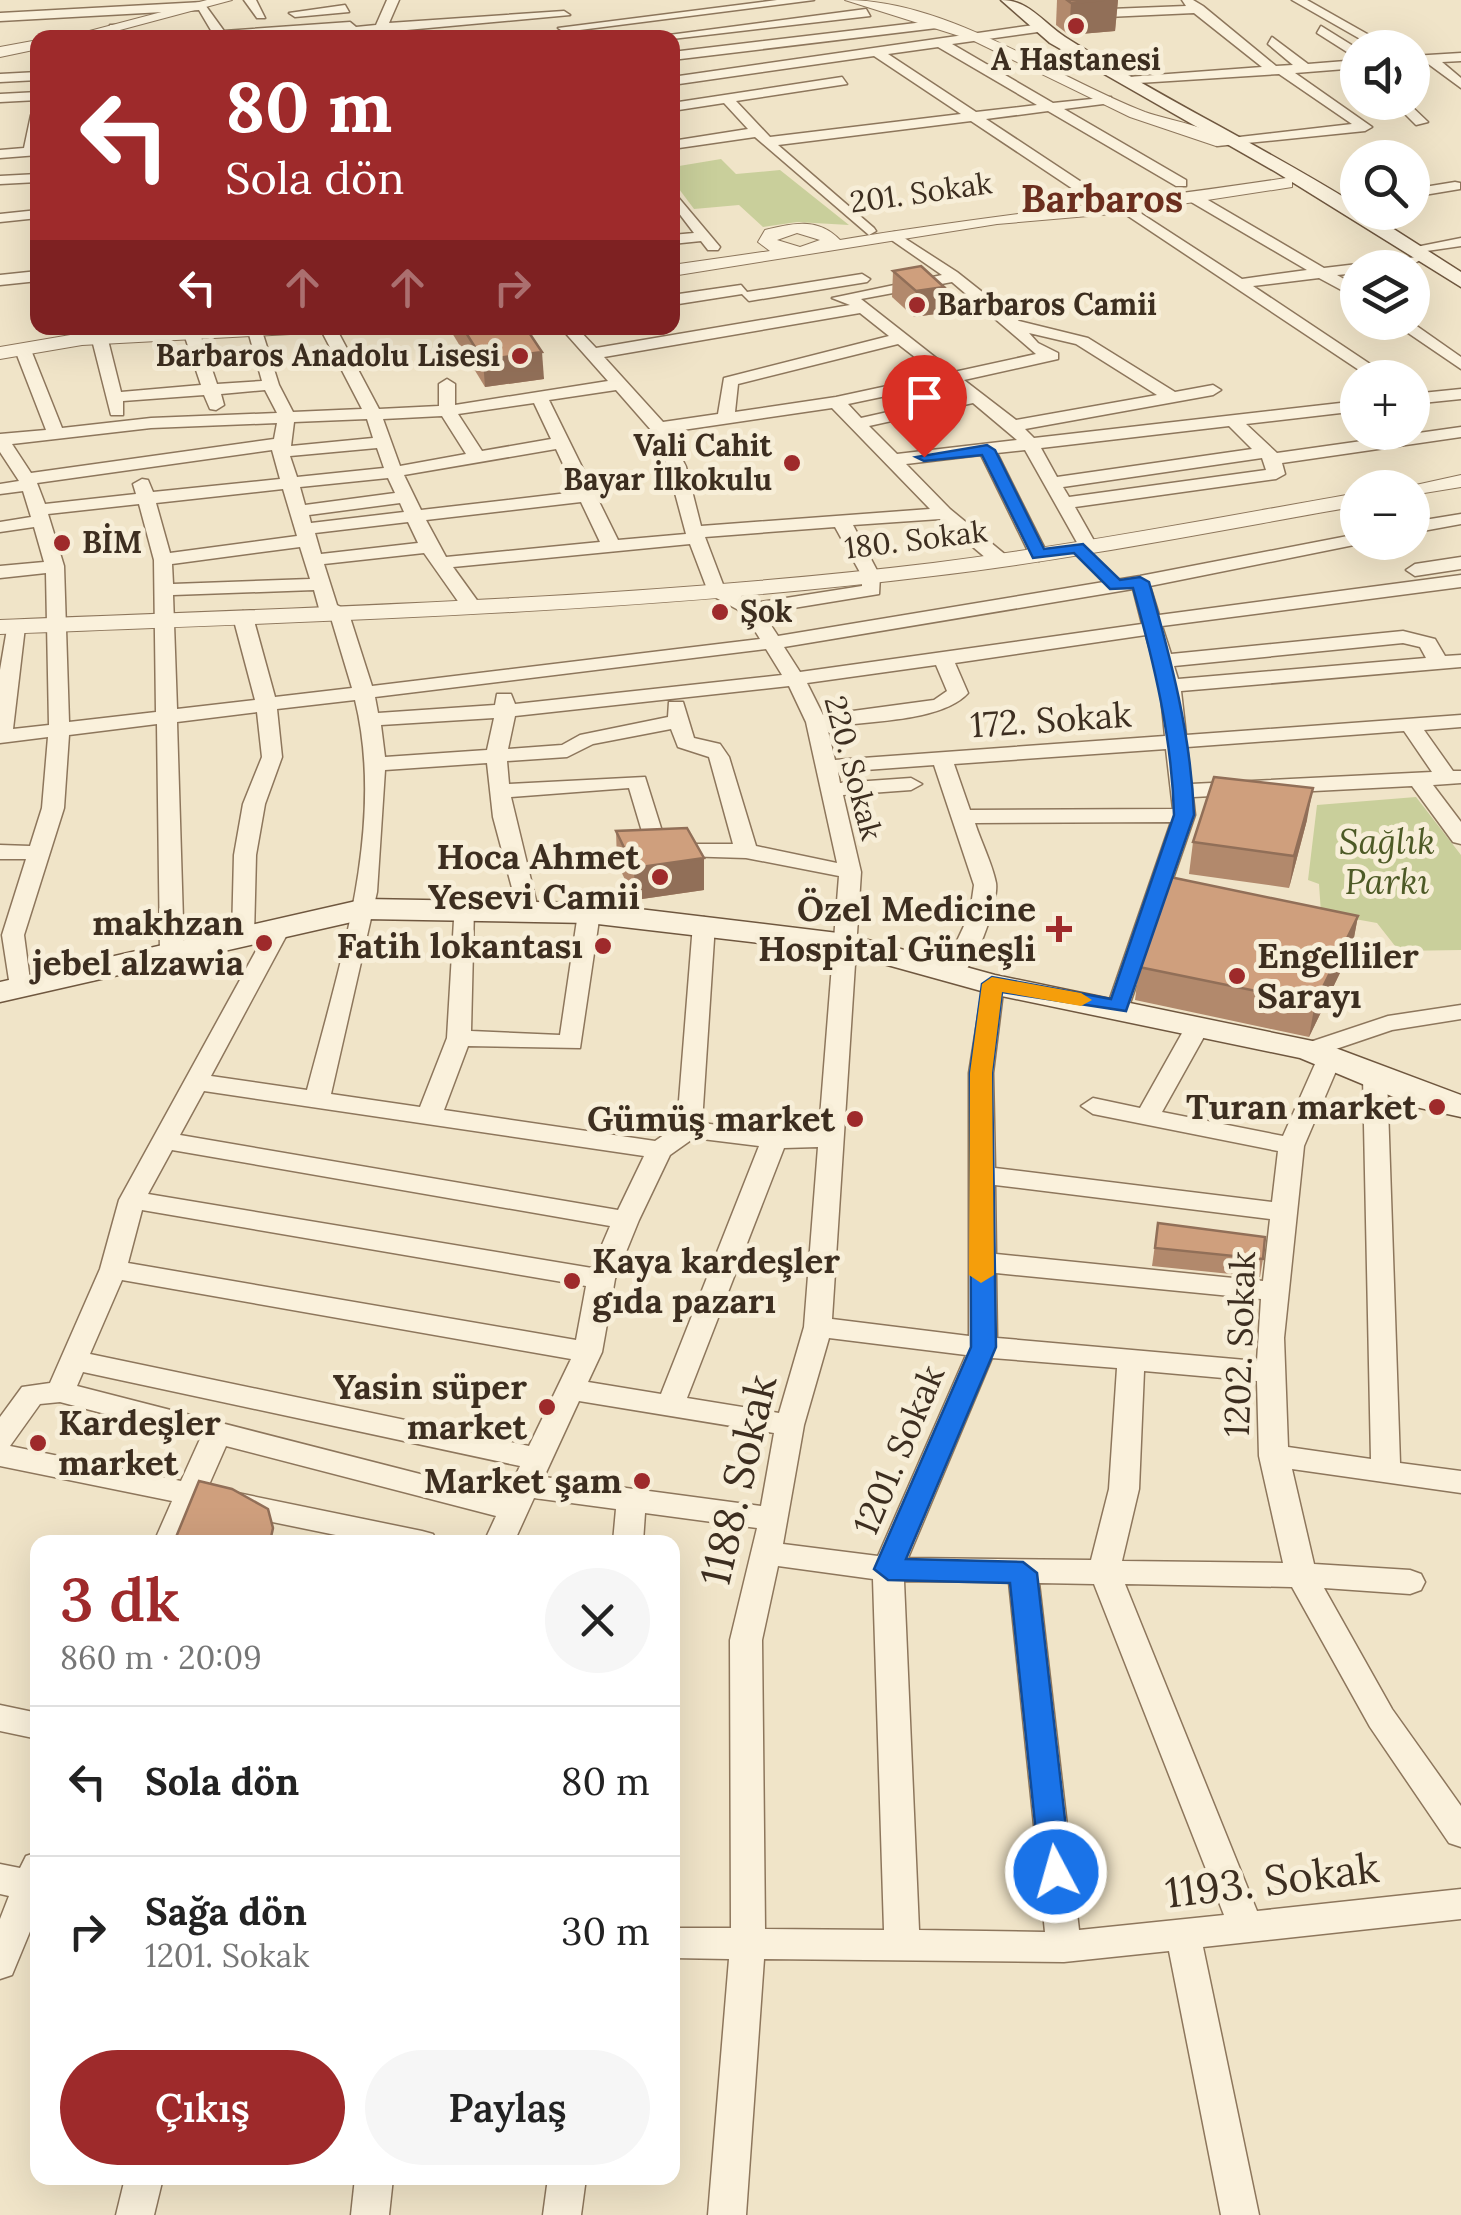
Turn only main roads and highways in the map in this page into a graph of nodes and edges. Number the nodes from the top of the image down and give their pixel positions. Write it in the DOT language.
graph roads {
  1 [pos="1009,0"];
  2 [pos="1228,142"];
  3 [pos="1340,203"];
  4 [pos="1340,204"];
  5 [pos="1376,230"];
  6 [pos="1403,250"];
  7 [pos="1430,265"];
  8 [pos="1430,269"];
  9 [pos="1461,281"];
  10 [pos="1461,291"];
  11 [pos="6,994"];
  12 [pos="1376,1076"];
  13 [pos="1461,1086"];
  14 [pos="1461,1106"];
  1 -- 2 [label="main road"];
  2 -- 3 [label="main road"];
  2 -- 4 [label="main road"];
  5 -- 6 [label="main road"];
  7 -- 9 [label="main road"];
  8 -- 10 [label="main road"];
  11 -- 12 [label="main road"];
  12 -- 13 [label="main road"];
  12 -- 14 [label="main road"];
}
